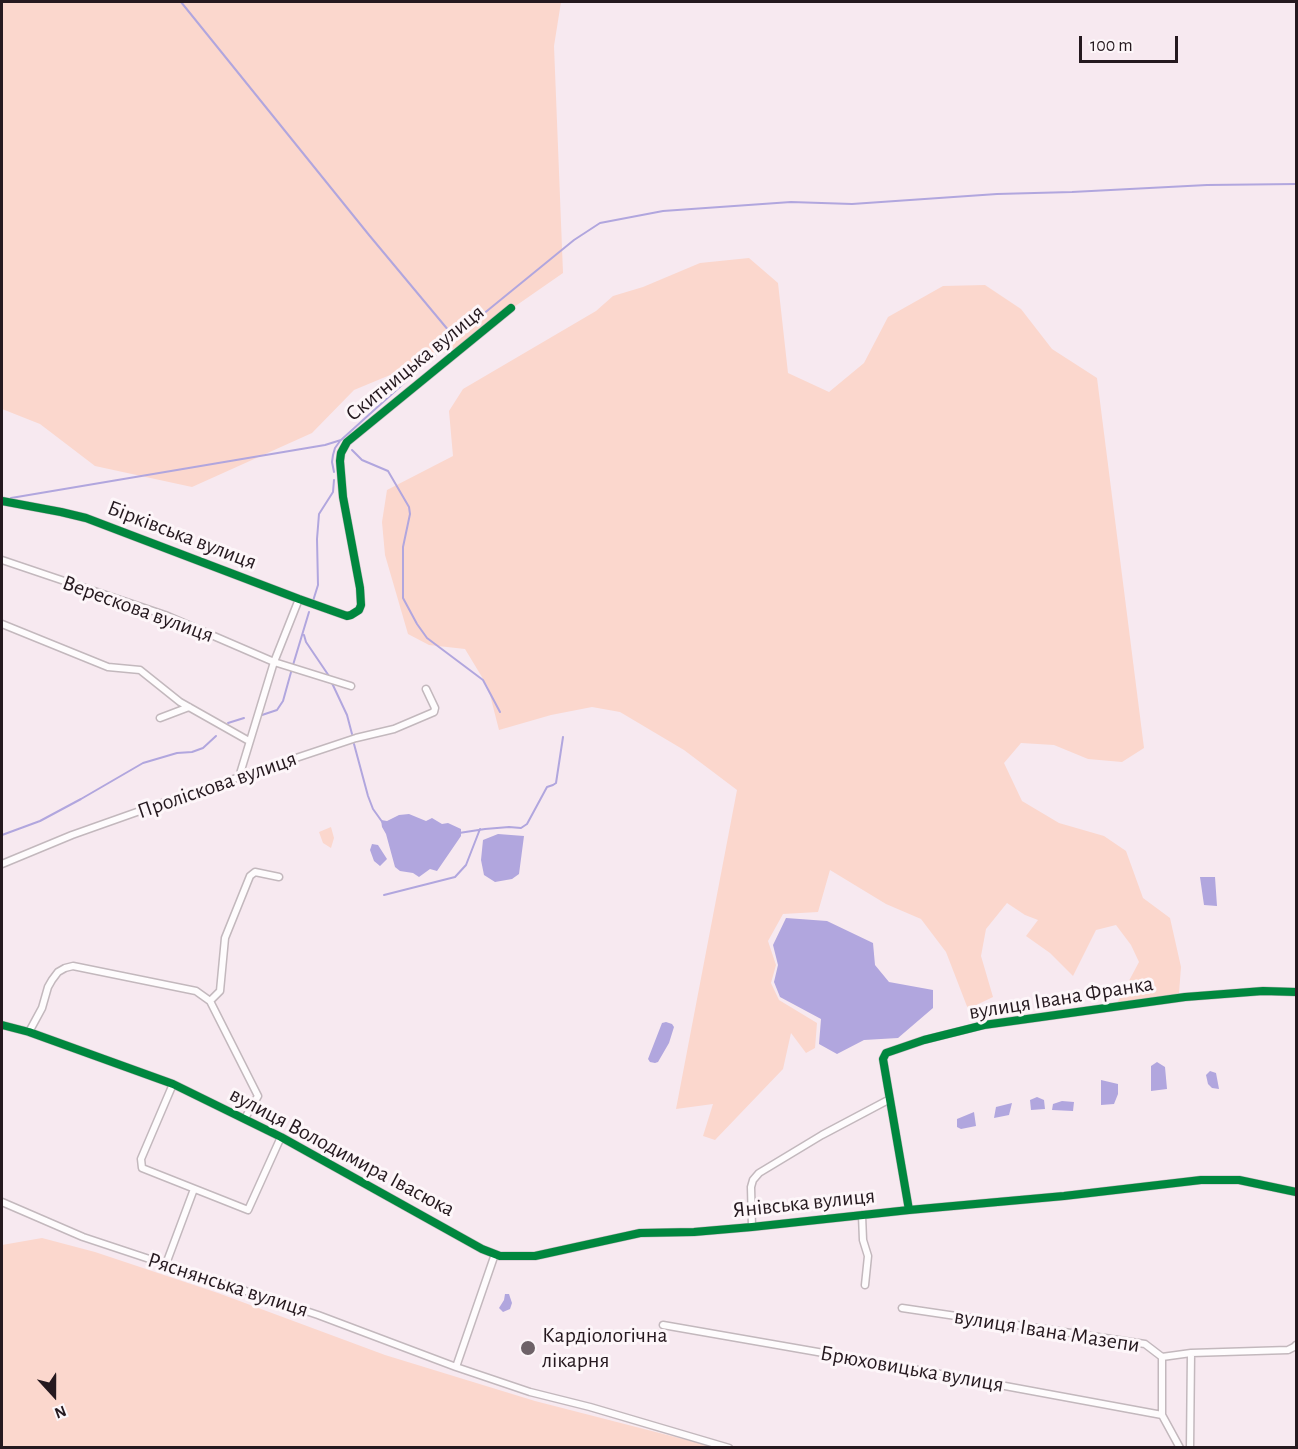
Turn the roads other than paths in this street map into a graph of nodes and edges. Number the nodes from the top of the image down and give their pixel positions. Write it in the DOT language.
graph roads {
  1 [pos="511,308"];
  2 [pos="2,501"];
  3 [pos="2,560"];
  4 [pos="298,599"];
  5 [pos="347,616"];
  6 [pos="2,624"];
  7 [pos="274,662"];
  8 [pos="351,686"];
  9 [pos="426,689"];
  10 [pos="189,707"];
  11 [pos="160,718"];
  12 [pos="249,741"];
  13 [pos="239,777"];
  14 [pos="2,864"];
  15 [pos="279,877"];
  16 [pos="1296,992"];
  17 [pos="210,1001"];
  18 [pos="2,1025"];
  19 [pos="29,1032"];
  20 [pos="173,1084"];
  21 [pos="890,1099"];
  22 [pos="245,1118"];
  23 [pos="281,1137"];
  24 [pos="194,1189"];
  25 [pos="1296,1192"];
  26 [pos="2,1202"];
  27 [pos="909,1210"];
  28 [pos="862,1215"];
  29 [pos="752,1227"];
  30 [pos="495,1254"];
  31 [pos="166,1264"];
  32 [pos="865,1285"];
  33 [pos="902,1308"];
  34 [pos="663,1325"];
  35 [pos="1296,1345"];
  36 [pos="1191,1353"];
  37 [pos="1162,1356"];
  38 [pos="456,1367"];
  39 [pos="1162,1415"];
  40 [pos="729,1448"];
  41 [pos="1180,1448"];
  42 [pos="1190,1448"];
  1 -- 5 [label="street, Скитницька вулиця"];
  2 -- 4 [label="street, Бірківська вулиця"];
  3 -- 7 [label="street, Верескова вулиця"];
  4 -- 5 [label="street, Бірківська вулиця"];
  4 -- 7 [label="street"];
  6 -- 10 [label="street"];
  7 -- 8 [label="street, Верескова вулиця"];
  7 -- 12 [label="street"];
  9 -- 13 [label="street, Проліскова вулиця"];
  10 -- 11 [label="street"];
  10 -- 12 [label="street"];
  12 -- 13 [label="street"];
  13 -- 14 [label="street, Проліскова вулиця"];
  15 -- 17 [label="street"];
  16 -- 21 [label="street, вулиця Івана Франка"];
  17 -- 19 [label="street"];
  17 -- 22 [label="street"];
  18 -- 19 [label="street, вулиця Володимира Івасюка"];
  19 -- 20 [label="street, вулиця Володимира Івасюка"];
  20 -- 22 [label="street, вулиця Володимира Івасюка"];
  20 -- 24 [label="street"];
  21 -- 27 [label="street, вулиця Івана Франка"];
  21 -- 29 [label="street"];
  22 -- 23 [label="street, вулиця Володимира Івасюка"];
  23 -- 24 [label="street"];
  23 -- 30 [label="street, вулиця Володимира Івасюка"];
  24 -- 31 [label="street"];
  25 -- 27 [label="street, Янівська вулиця"];
  26 -- 31 [label="street, Ряснянська вулиця"];
  27 -- 28 [label="street, Янівська вулиця"];
  28 -- 29 [label="street, Янівська вулиця"];
  28 -- 32 [label="street"];
  29 -- 30 [label="street, Янівська вулиця"];
  30 -- 38 [label="street"];
  31 -- 38 [label="street, Ряснянська вулиця"];
  33 -- 37 [label="street, вулиця Івана Мазепи"];
  34 -- 39 [label="street, Брюховицька вулиця"];
  35 -- 36 [label="street, вулиця Івана Мазепи"];
  36 -- 37 [label="street, вулиця Івана Мазепи"];
  36 -- 42 [label="street"];
  37 -- 39 [label="street"];
  38 -- 40 [label="street, Ряснянська вулиця"];
  39 -- 41 [label="street"];
}
